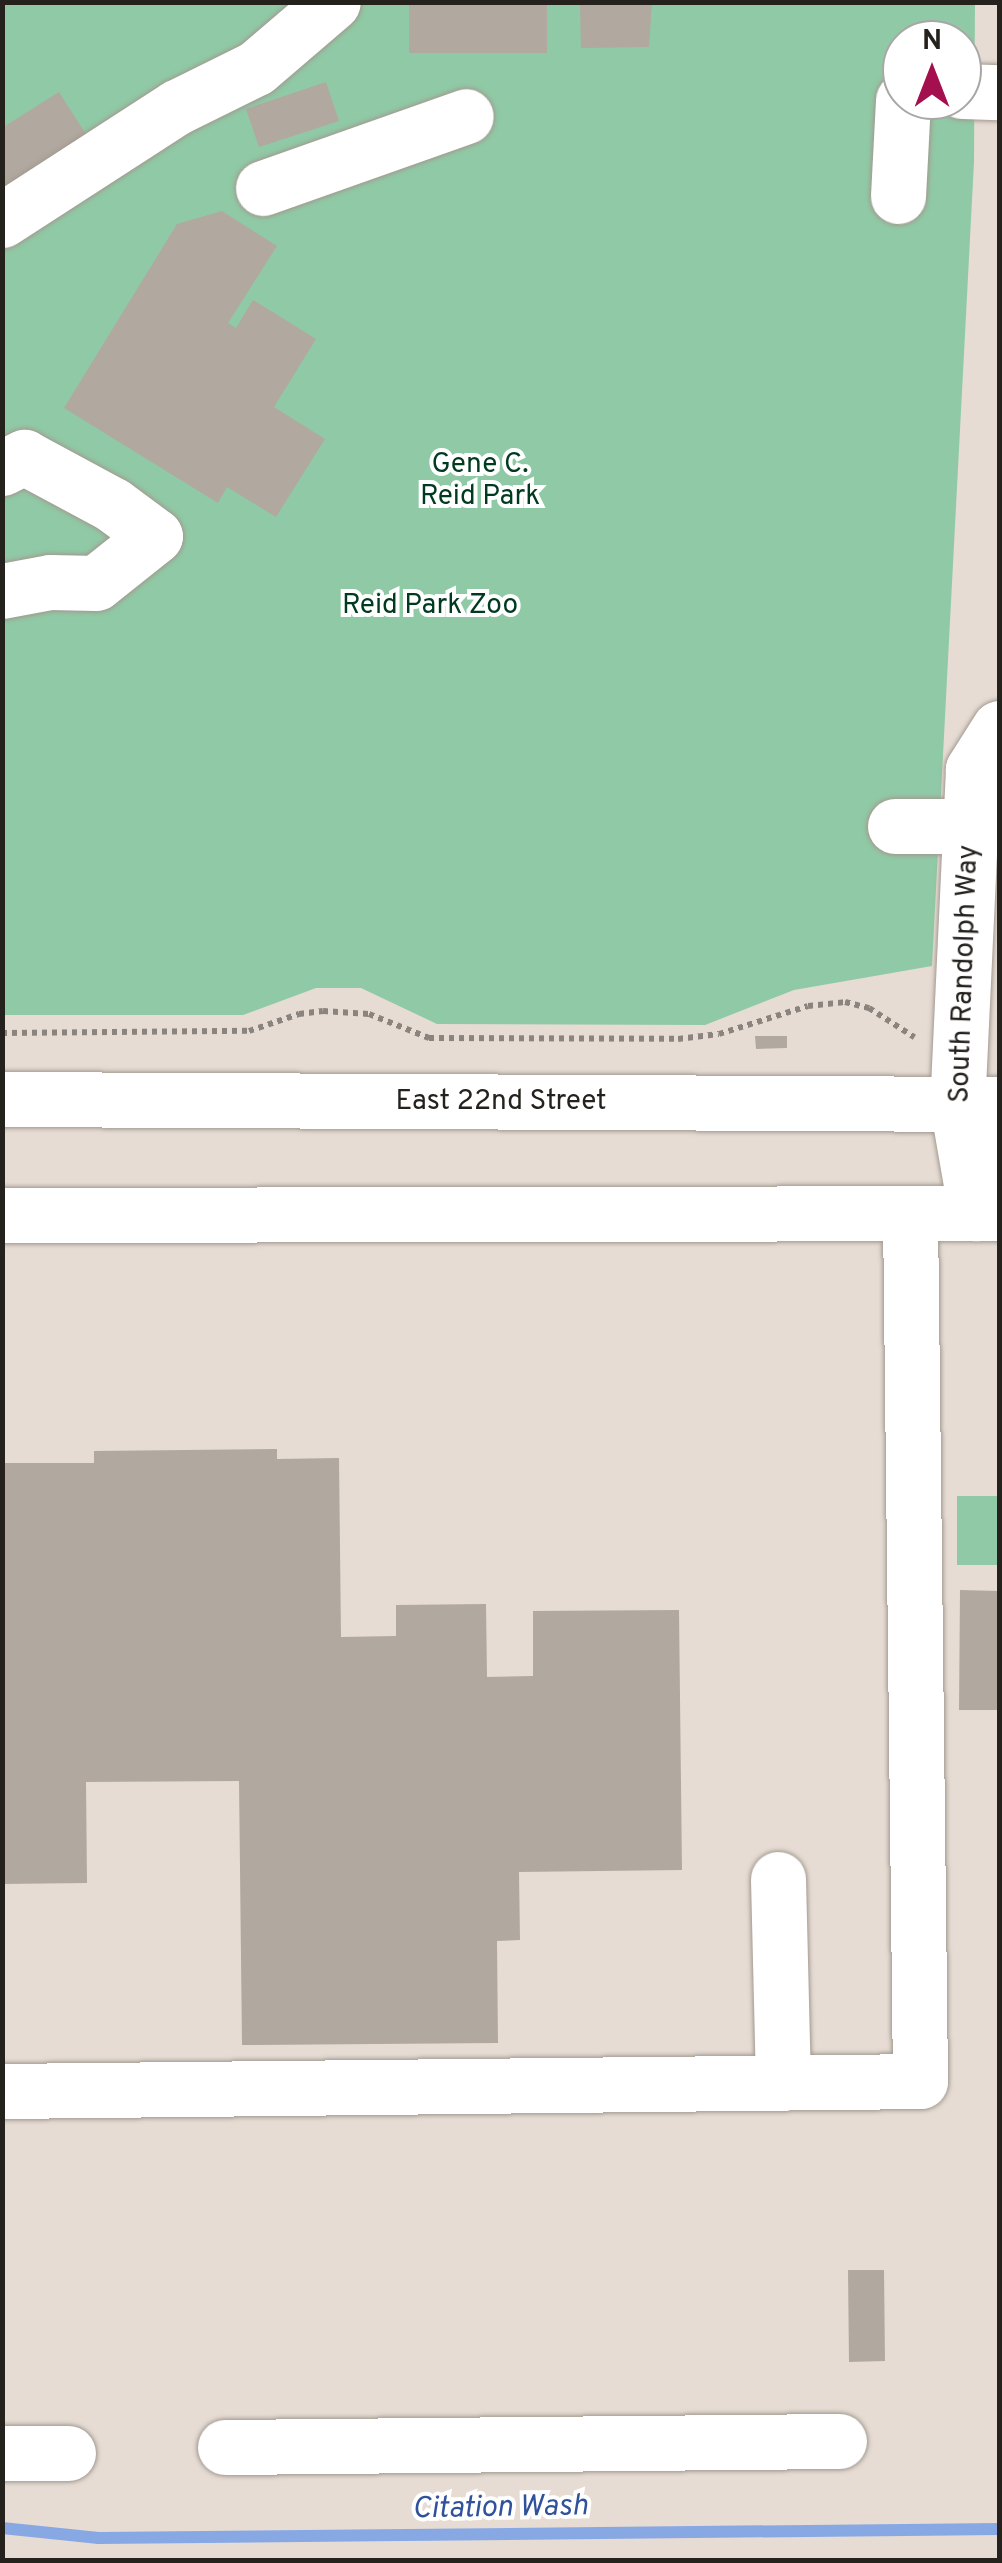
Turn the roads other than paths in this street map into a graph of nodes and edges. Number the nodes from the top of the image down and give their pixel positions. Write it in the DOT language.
graph roads {
  1 [pos="333,2"];
  2 [pos="466,116"];
  3 [pos="892,120"];
  4 [pos="264,188"];
  5 [pos="898,196"];
  6 [pos="2,220"];
  7 [pos="2,468"];
  8 [pos="2,591"];
  9 [pos="1000,710"];
  10 [pos="999,729"];
  11 [pos="895,826"];
  12 [pos="970,826"];
  13 [pos="2,1099"];
  14 [pos="978,1104"];
  15 [pos="1000,1144"];
  16 [pos="988,1213"];
  17 [pos="910,1214"];
  18 [pos="2,1215"];
  19 [pos="778,1879"];
  20 [pos="784,2083"];
  21 [pos="2,2091"];
  22 [pos="839,2441"];
  23 [pos="225,2447"];
  24 [pos="2,2453"];
  25 [pos="68,2454"];
  1 -- 6 [label="main road"];
  2 -- 4 [label="main road"];
  3 -- 5 [label="main road"];
  7 -- 8 [label="main road"];
  9 -- 10 [label="main road, South Randolph Way"];
  10 -- 12 [label="main road, South Randolph Way"];
  11 -- 12 [label="main road"];
  12 -- 14 [label="main road, South Randolph Way"];
  13 -- 14 [label="main road, East 22nd Street"];
  14 -- 16 [label="main road, South Randolph Way"];
  15 -- 16 [label="main road"];
  16 -- 17 [label="main road"];
  17 -- 18 [label="main road"];
  17 -- 20 [label="main road"];
  19 -- 20 [label="main road"];
  20 -- 21 [label="main road"];
  22 -- 23 [label="main road"];
  24 -- 25 [label="main road"];
}
